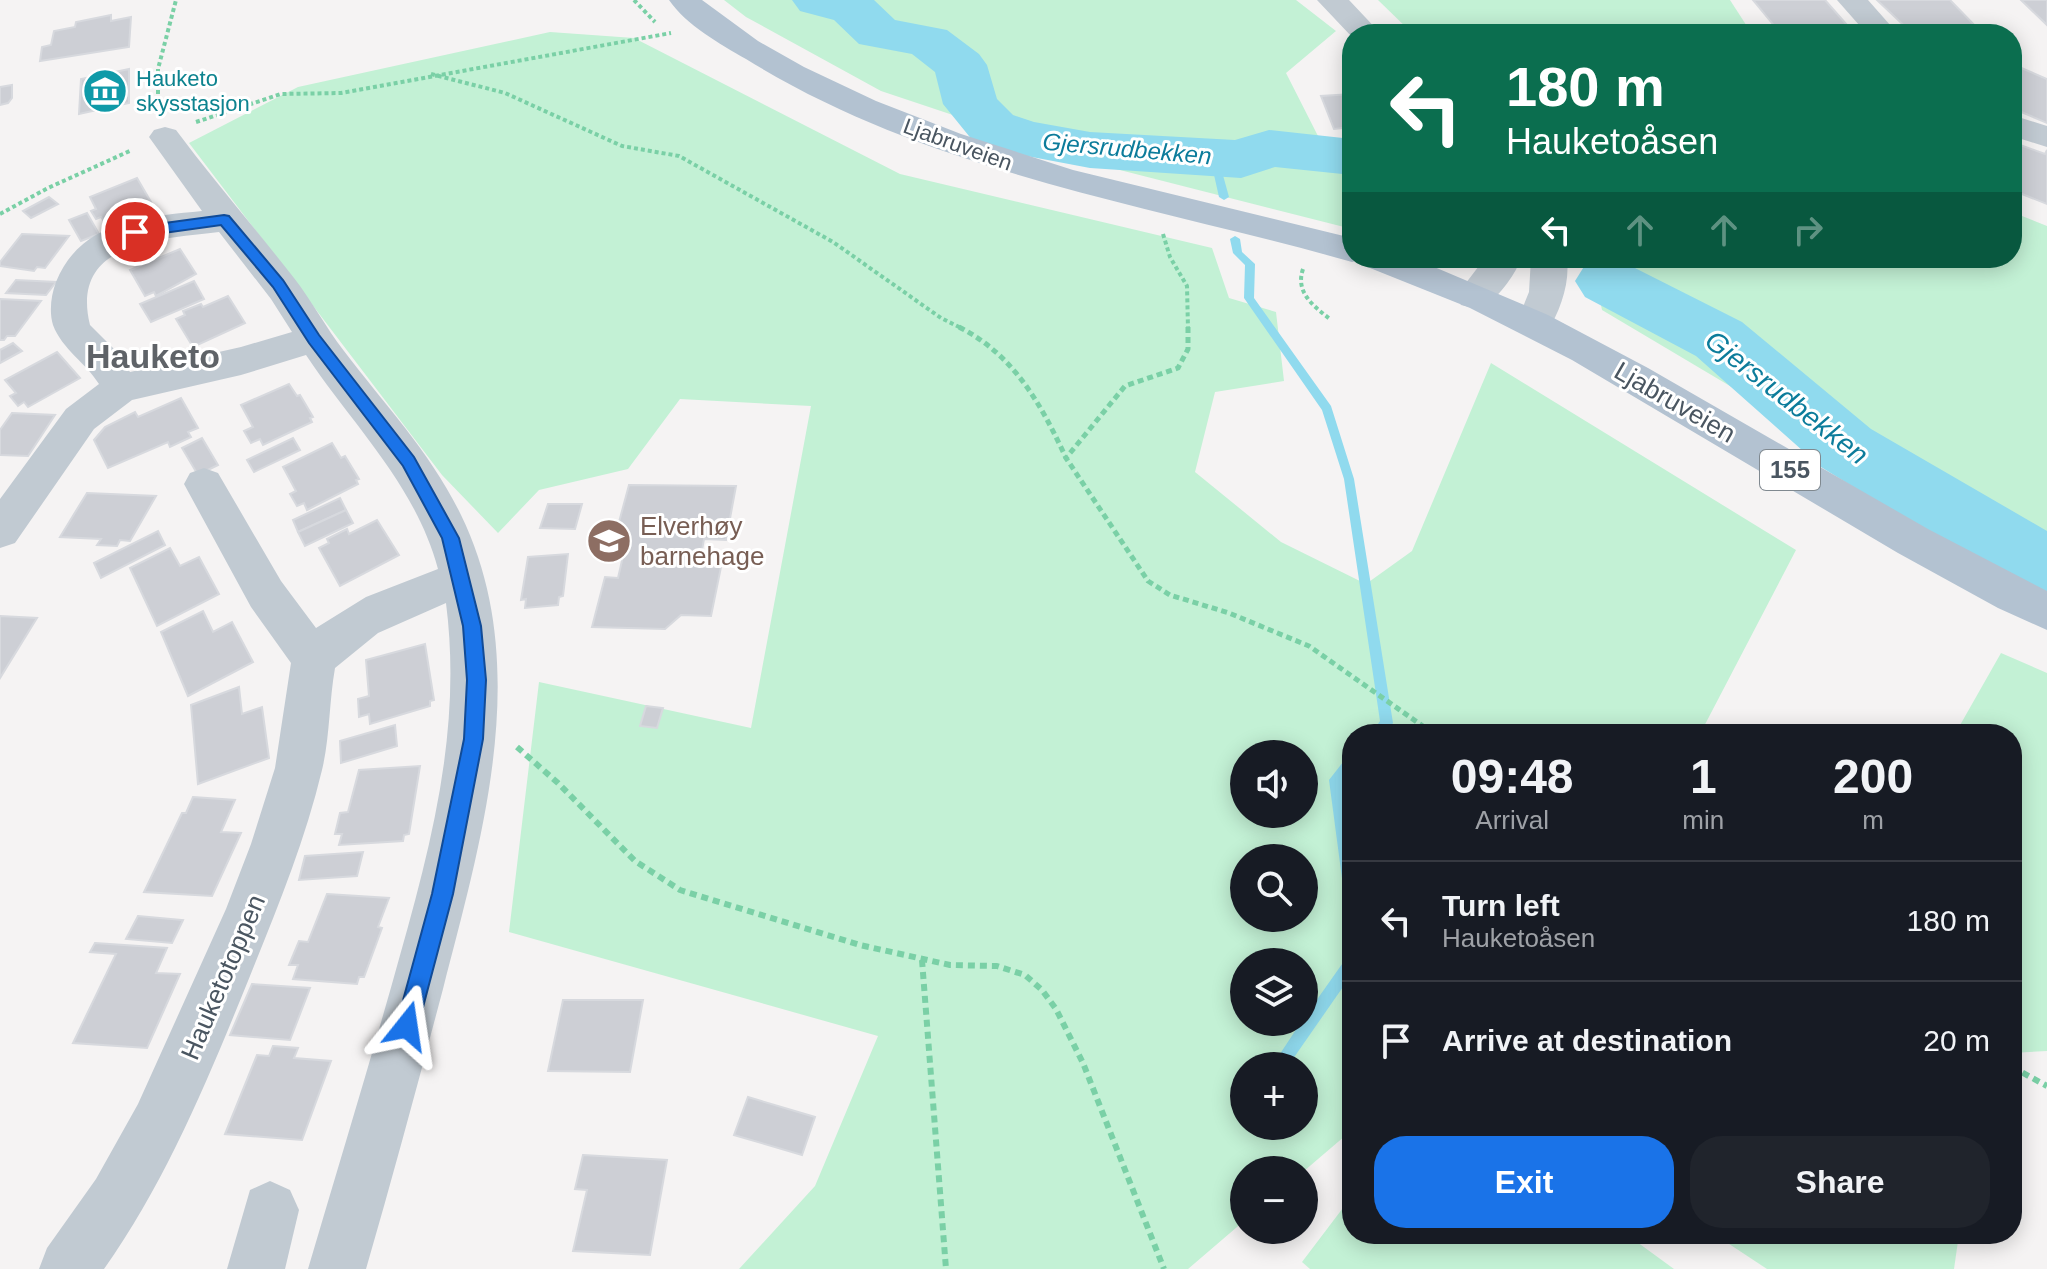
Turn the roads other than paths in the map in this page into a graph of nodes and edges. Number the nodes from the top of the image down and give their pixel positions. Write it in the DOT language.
graph roads {
  1 [pos="684,0"];
  2 [pos="1332,0"];
  3 [pos="1852,0"];
  4 [pos="1356,24"];
  5 [pos="1874,24"];
  6 [pos="2022,128"];
  7 [pos="165,136"];
  8 [pos="2047,137"];
  9 [pos="224,220"];
  10 [pos="1342,248"];
  11 [pos="1403,268"];
  12 [pos="1498,268"];
  13 [pos="1549,268"];
  14 [pos="1474,296"];
  15 [pos="1534,324"];
  16 [pos="314,339"];
  17 [pos="120,388"];
  18 [pos="204,484"];
  19 [pos="0,531"];
  20 [pos="462,578"];
  21 [pos="2047,612"];
  22 [pos="314,660"];
  23 [pos="270,1210"];
  24 [pos="68,1269"];
  25 [pos="256,1269"];
  26 [pos="337,1269"];
  1 -- 10 [label="main road, Ljabruveien"];
  2 -- 4 [label="street"];
  3 -- 5 [label="street"];
  6 -- 8 [label="street"];
  7 -- 9 [label="street"];
  9 -- 16 [label="street"];
  9 -- 17 [label="street"];
  11 -- 14 [label="main road, Ljabruveien / 155"];
  12 -- 14 [label="street"];
  13 -- 15 [label="street"];
  14 -- 15 [label="main road, Ljabruveien / 155"];
  15 -- 21 [label="main road, Ljabruveien / 155"];
  16 -- 17 [label="street"];
  16 -- 20 [label="street"];
  17 -- 19 [label="street"];
  18 -- 22 [label="street"];
  20 -- 22 [label="street"];
  20 -- 26 [label="street"];
  22 -- 24 [label="street, Hauketotoppen"];
  23 -- 25 [label="street"];
}
